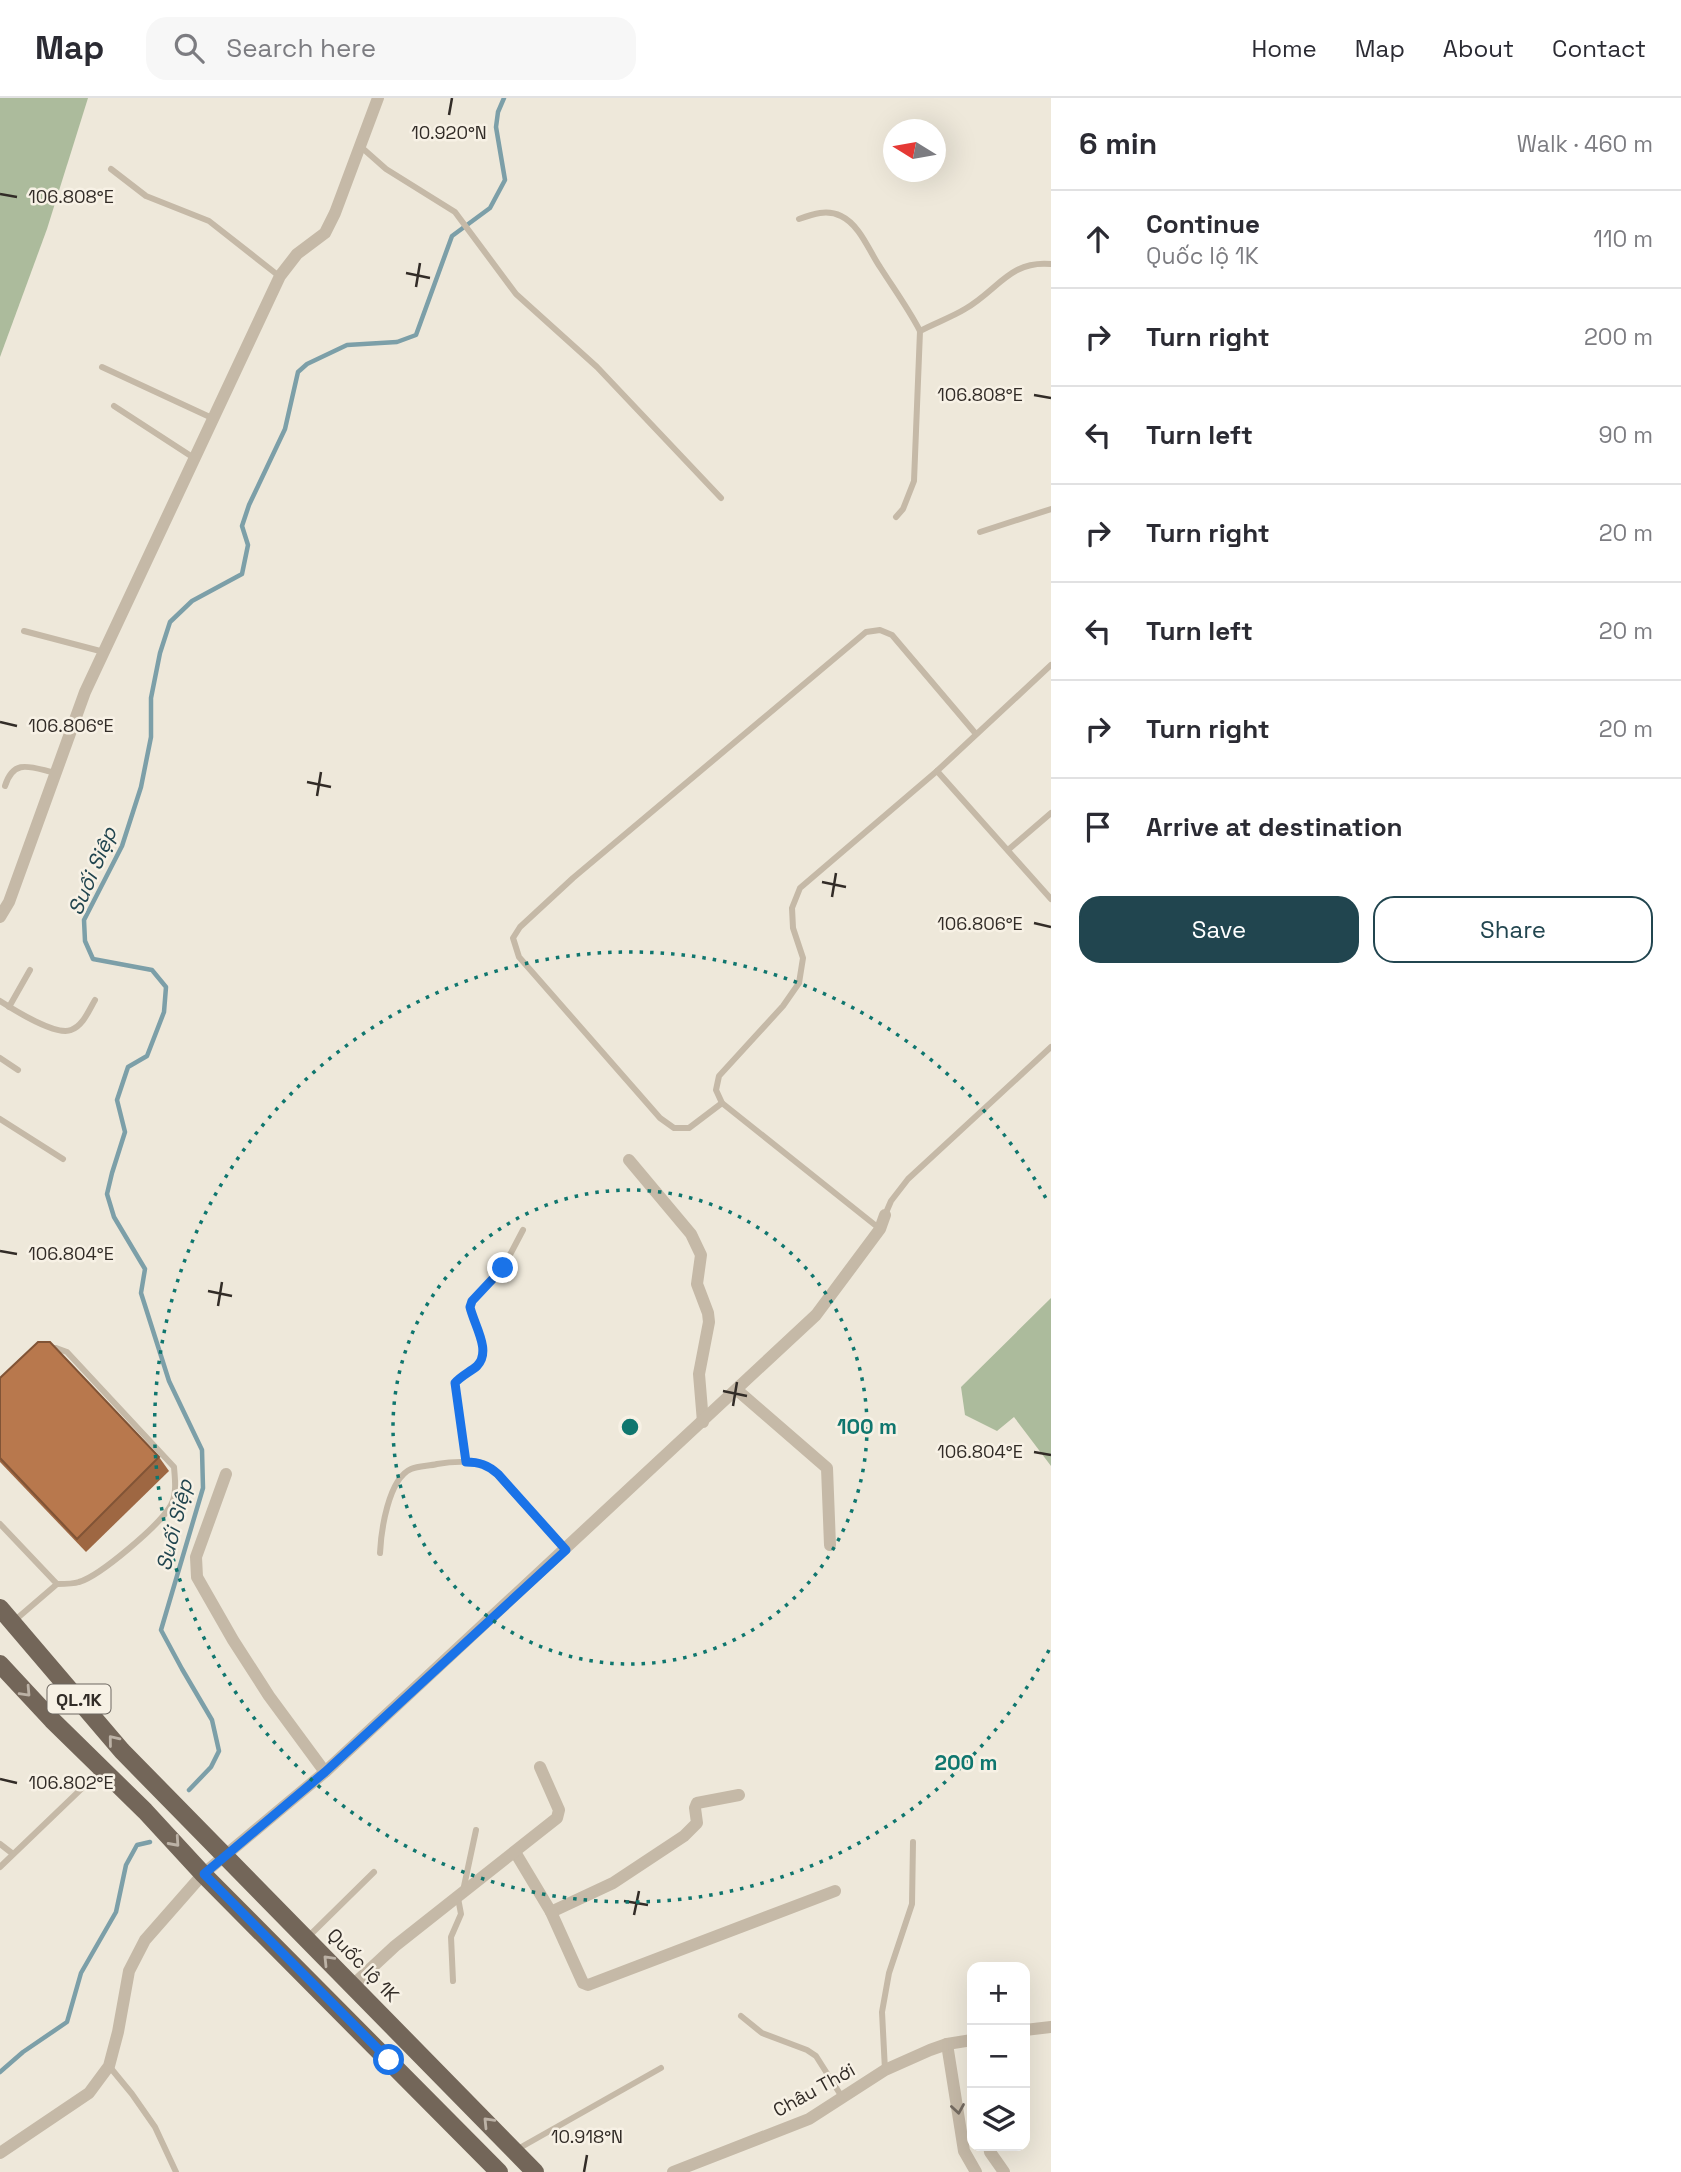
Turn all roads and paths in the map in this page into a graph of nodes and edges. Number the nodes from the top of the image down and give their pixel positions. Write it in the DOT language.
graph roads {
  1 [pos="378,98"];
  2 [pos="359,145"];
  3 [pos="111,169"];
  4 [pos="799,219"];
  5 [pos="1051,264"];
  6 [pos="280,276"];
  7 [pos="920,331"];
  8 [pos="102,367"];
  9 [pos="114,406"];
  10 [pos="214,419"];
  11 [pos="195,459"];
  12 [pos="721,498"];
  13 [pos="1051,509"];
  14 [pos="896,517"];
  15 [pos="980,532"];
  16 [pos="24,631"];
  17 [pos="104,652"];
  18 [pos="1051,665"];
  19 [pos="976,734"];
  20 [pos="937,771"];
  21 [pos="56,773"];
  22 [pos="5,786"];
  23 [pos="1051,813"];
  24 [pos="1008,850"];
  25 [pos="1051,899"];
  26 [pos="0,917"];
  27 [pos="30,970"];
  28 [pos="95,1000"];
  29 [pos="0,1001"];
  30 [pos="9,1007"];
  31 [pos="1051,1046"];
  32 [pos="0,1058"];
  33 [pos="18,1070"];
  34 [pos="722,1103"];
  35 [pos="0,1119"];
  36 [pos="63,1159"];
  37 [pos="629,1160"];
  38 [pos="885,1215"];
  39 [pos="880,1229"];
  40 [pos="523,1230"];
  41 [pos="44,1349"];
  42 [pos="737,1390"];
  43 [pos="703,1422"];
  44 [pos="466,1462"];
  45 [pos="226,1474"];
  46 [pos="0,1524"];
  47 [pos="830,1545"];
  48 [pos="566,1550"];
  49 [pos="380,1553"];
  50 [pos="57,1584"];
  51 [pos="0,1608"];
  52 [pos="13,1622"];
  53 [pos="0,1664"];
  54 [pos="540,1767"];
  55 [pos="102,1769"];
  56 [pos="325,1772"];
  57 [pos="739,1795"];
  58 [pos="476,1830"];
  59 [pos="913,1842"];
  60 [pos="0,1844"];
  61 [pos="514,1852"];
  62 [pos="13,1854"];
  63 [pos="224,1854"];
  64 [pos="0,1867"];
  65 [pos="374,1872"];
  66 [pos="204,1874"];
  67 [pos="835,1891"];
  68 [pos="460,1895"];
  69 [pos="551,1912"];
  70 [pos="307,1938"];
  71 [pos="453,1982"];
  72 [pos="353,1985"];
  73 [pos="741,2016"];
  74 [pos="1051,2027"];
  75 [pos="1030,2029"];
  76 [pos="967,2041"];
  77 [pos="947,2044"];
  78 [pos="108,2066"];
  79 [pos="661,2068"];
  80 [pos="886,2070"];
  81 [pos="842,2098"];
  82 [pos="515,2150"];
  83 [pos="990,2151"];
  84 [pos="0,2153"];
  85 [pos="176,2172"];
  86 [pos="499,2172"];
  87 [pos="535,2172"];
  88 [pos="673,2172"];
  89 [pos="976,2172"];
  90 [pos="1003,2172"];
  1 -- 2 [label="street"];
  2 -- 6 [label="street"];
  2 -- 12 [label="lane"];
  3 -- 6 [label="lane"];
  4 -- 7 [label="lane"];
  5 -- 7 [label="lane"];
  6 -- 10 [label="street"];
  7 -- 14 [label="lane"];
  8 -- 10 [label="lane"];
  9 -- 11 [label="lane"];
  10 -- 11 [label="street"];
  11 -- 17 [label="street"];
  13 -- 15 [label="lane"];
  16 -- 17 [label="lane"];
  17 -- 21 [label="street"];
  18 -- 19 [label="lane"];
  19 -- 20 [label="lane"];
  19 -- 34 [label="lane"];
  20 -- 24 [label="lane"];
  20 -- 34 [label="lane"];
  21 -- 22 [label="lane"];
  21 -- 26 [label="street"];
  23 -- 24 [label="lane"];
  24 -- 25 [label="lane"];
  27 -- 30 [label="lane"];
  28 -- 30 [label="lane"];
  29 -- 30 [label="lane"];
  31 -- 38 [label="lane"];
  32 -- 33 [label="lane"];
  34 -- 39 [label="lane"];
  35 -- 36 [label="lane"];
  37 -- 43 [label="street"];
  38 -- 39 [label="street"];
  39 -- 42 [label="street"];
  40 -- 44 [label="lane"];
  41 -- 50 [label="lane"];
  42 -- 43 [label="street"];
  42 -- 47 [label="street"];
  43 -- 48 [label="street"];
  44 -- 48 [label="lane"];
  44 -- 49 [label="lane"];
  45 -- 56 [label="street"];
  46 -- 50 [label="lane"];
  48 -- 56 [label="street"];
  50 -- 52 [label="lane"];
  51 -- 52 [label="main road, QL.1K"];
  63 -- 52 [label="main road, Quốc lộ 1K / QL.1K, one-way"];
  53 -- 55 [label="main road, QL.1K, one-way"];
  54 -- 61 [label="street"];
  55 -- 62 [label="lane"];
  55 -- 66 [label="main road, QL.1K, one-way"];
  56 -- 63 [label="street"];
  57 -- 69 [label="street"];
  58 -- 68 [label="lane"];
  59 -- 80 [label="lane"];
  60 -- 62 [label="lane"];
  61 -- 68 [label="street"];
  61 -- 69 [label="street"];
  62 -- 64 [label="lane"];
  63 -- 66 [label="street"];
  63 -- 70 [label="main road, Quốc lộ 1K / QL.1K"];
  65 -- 70 [label="lane"];
  66 -- 78 [label="street"];
  66 -- 86 [label="main road, QL.1K"];
  67 -- 69 [label="street"];
  68 -- 71 [label="lane"];
  68 -- 72 [label="street"];
  72 -- 70 [label="main road, Quốc lộ 1K / QL.1K, one-way"];
  82 -- 72 [label="main road, Quốc lộ 1K / QL.1K, one-way"];
  73 -- 81 [label="lane"];
  74 -- 75 [label="street"];
  76 -- 77 [label="street, Châu Thới"];
  77 -- 80 [label="street, Châu Thới"];
  77 -- 89 [label="street, one-way"];
  78 -- 84 [label="street"];
  78 -- 85 [label="lane"];
  79 -- 82 [label="lane"];
  80 -- 81 [label="street, Châu Thới"];
  81 -- 88 [label="street, Châu Thới"];
  82 -- 87 [label="main road, Quốc lộ 1K / QL.1K"];
  83 -- 90 [label="street"];
}
